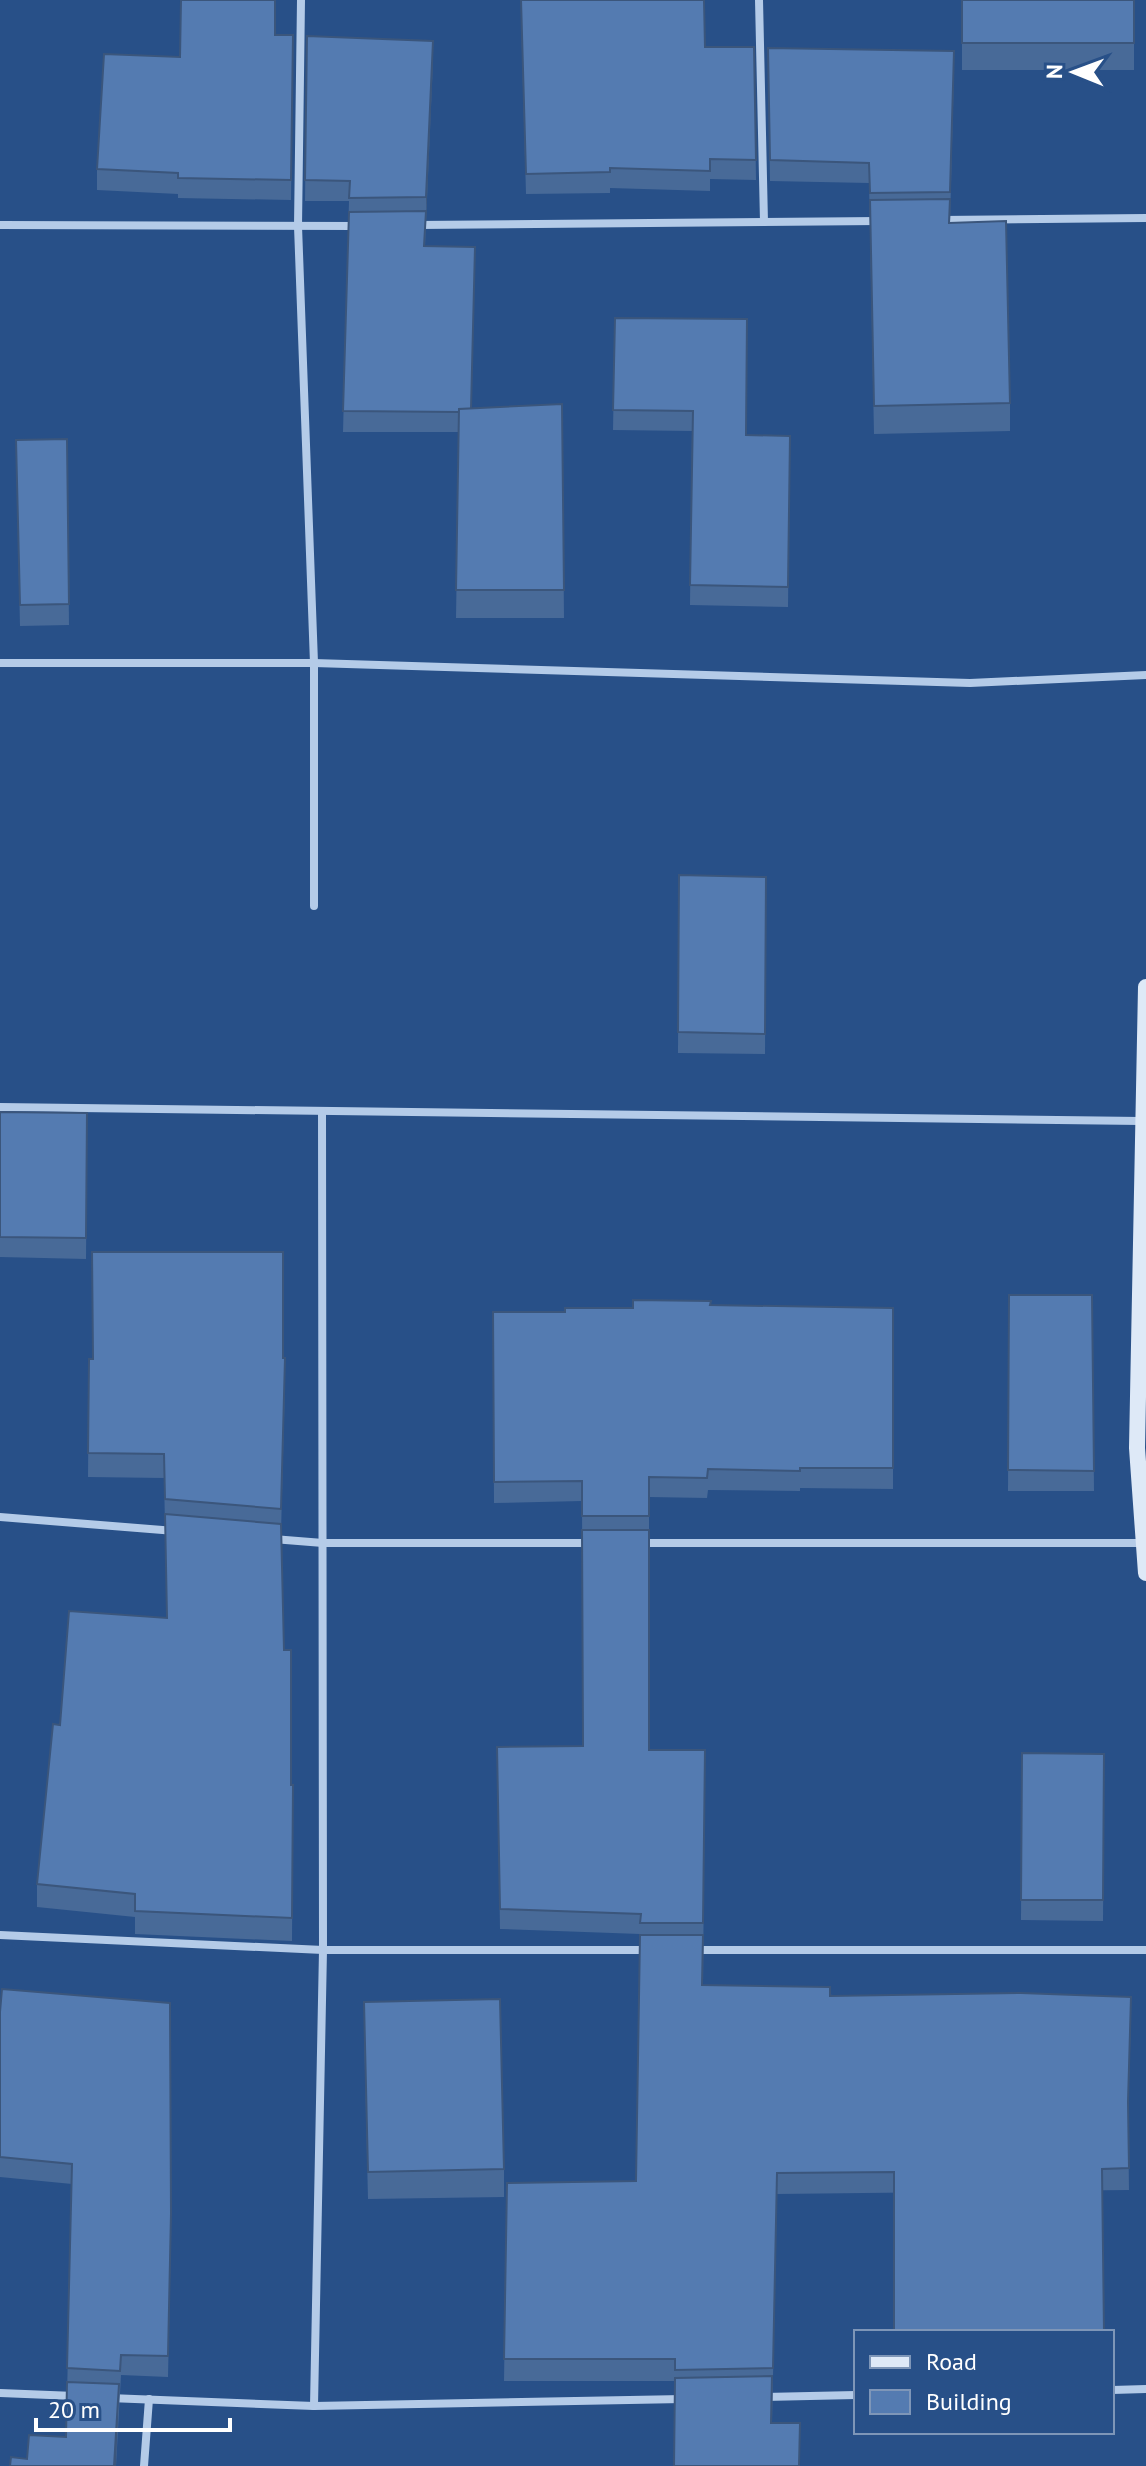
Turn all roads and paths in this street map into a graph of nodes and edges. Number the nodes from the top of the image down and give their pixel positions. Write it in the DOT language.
graph roads {
  1 [pos="301,0"];
  2 [pos="759,0"];
  3 [pos="1146,218"];
  4 [pos="923,220"];
  5 [pos="891,221"];
  6 [pos="764,222"];
  7 [pos="0,225"];
  8 [pos="407,225"];
  9 [pos="298,226"];
  10 [pos="376,226"];
  11 [pos="0,663"];
  12 [pos="314,663"];
  13 [pos="1146,675"];
  14 [pos="314,906"];
  15 [pos="1146,987"];
  16 [pos="0,1107"];
  17 [pos="322,1111"];
  18 [pos="1141,1121"];
  19 [pos="1141,1447"];
  20 [pos="0,1517"];
  21 [pos="185,1532"];
  22 [pos="262,1538"];
  23 [pos="323,1543"];
  24 [pos="607,1543"];
  25 [pos="623,1543"];
  26 [pos="1144,1543"];
  27 [pos="1146,1573"];
  28 [pos="0,1935"];
  29 [pos="323,1950"];
  30 [pos="655,1950"];
  31 [pos="687,1950"];
  32 [pos="1146,1950"];
  33 [pos="1146,2389"];
  34 [pos="1114,2390"];
  35 [pos="0,2393"];
  36 [pos="854,2395"];
  37 [pos="89,2397"];
  38 [pos="104,2397"];
  39 [pos="760,2397"];
  40 [pos="697,2398"];
  41 [pos="149,2399"];
  42 [pos="314,2406"];
  43 [pos="144,2466"];
  1 -- 9 [label="street"];
  2 -- 6 [label="street"];
  3 -- 4 [label="street"];
  5 -- 6 [label="street"];
  6 -- 8 [label="street"];
  7 -- 9 [label="street"];
  9 -- 10 [label="street"];
  9 -- 12 [label="street"];
  11 -- 12 [label="street"];
  12 -- 13 [label="street"];
  12 -- 14 [label="street"];
  15 -- 18 [label="street"];
  16 -- 17 [label="street"];
  17 -- 18 [label="street"];
  17 -- 23 [label="street"];
  18 -- 19 [label="street"];
  19 -- 26 [label="street"];
  20 -- 21 [label="street"];
  22 -- 23 [label="street"];
  23 -- 24 [label="street"];
  23 -- 29 [label="street"];
  25 -- 26 [label="street"];
  26 -- 27 [label="street"];
  28 -- 29 [label="street"];
  29 -- 30 [label="street"];
  29 -- 42 [label="street"];
  31 -- 32 [label="street"];
  33 -- 34 [label="street"];
  35 -- 37 [label="street"];
  36 -- 39 [label="street"];
  38 -- 41 [label="street"];
  40 -- 42 [label="street"];
  41 -- 42 [label="street"];
  41 -- 43 [label="street"];
}
